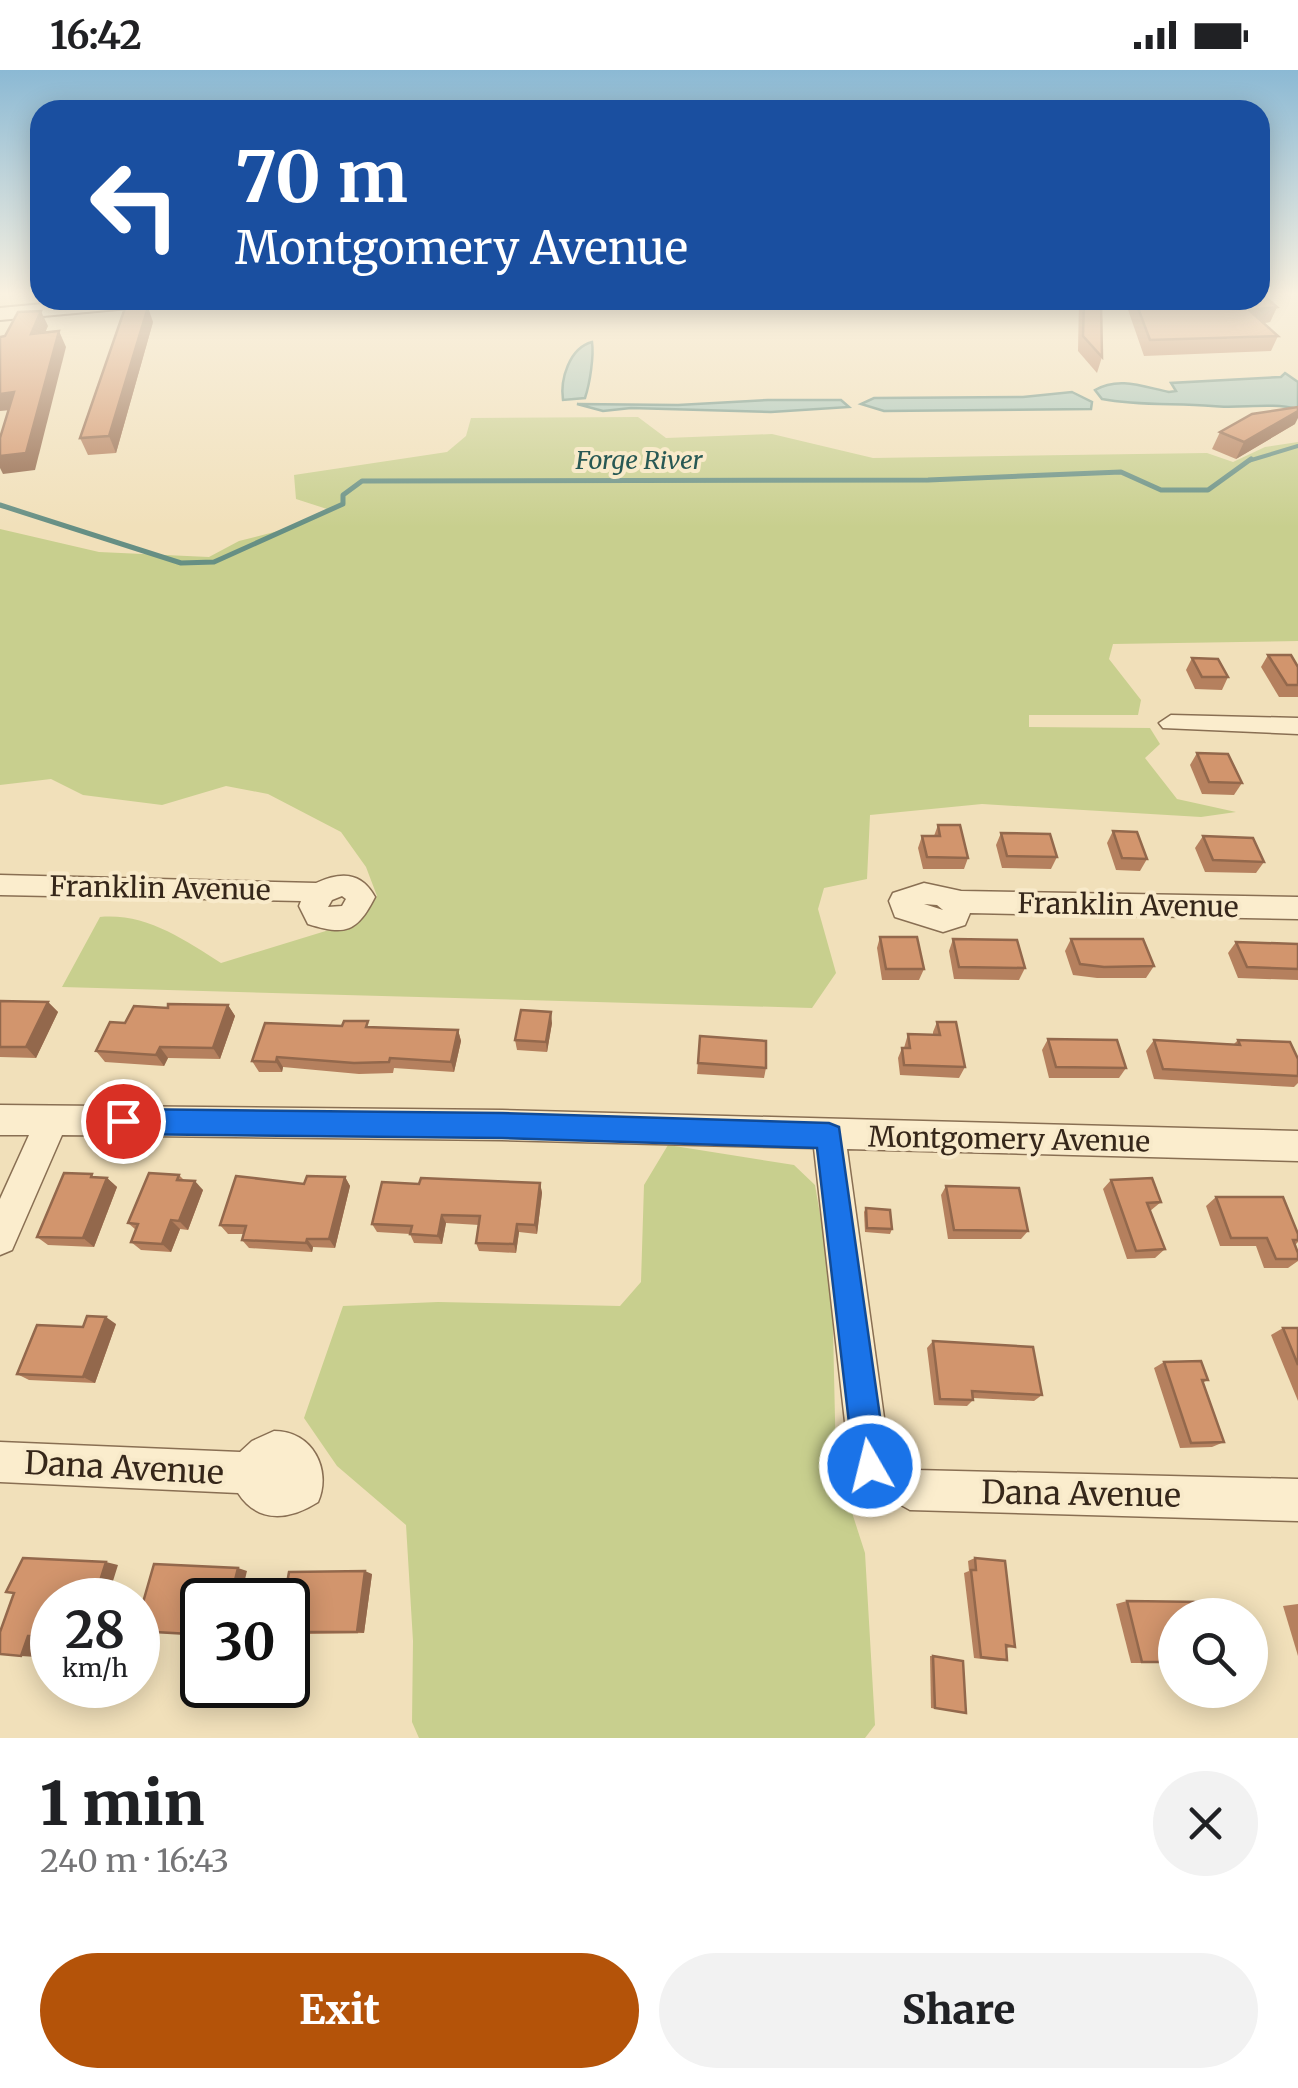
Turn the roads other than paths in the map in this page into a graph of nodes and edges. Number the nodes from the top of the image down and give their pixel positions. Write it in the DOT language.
graph roads {
  1 [pos="1171,724"];
  2 [pos="1298,726"];
  3 [pos="0,884"];
  4 [pos="319,894"];
  5 [pos="958,902"];
  6 [pos="1298,908"];
  7 [pos="0,1120"];
  8 [pos="52,1121"];
  9 [pos="829,1136"];
  10 [pos="1298,1146"];
  11 [pos="0,1238"];
  12 [pos="0,1462"];
  13 [pos="249,1473"];
  14 [pos="1298,1500"];
  1 -- 2 [label="street"];
  3 -- 4 [label="street, Franklin Avenue"];
  5 -- 6 [label="street, Franklin Avenue"];
  7 -- 8 [label="street, Montgomery Avenue"];
  8 -- 9 [label="street, Montgomery Avenue"];
  8 -- 11 [label="street"];
  9 -- 10 [label="street, Montgomery Avenue"];
  9 -- 14 [label="street, Dana Avenue"];
  12 -- 13 [label="street, Dana Avenue"];
}
